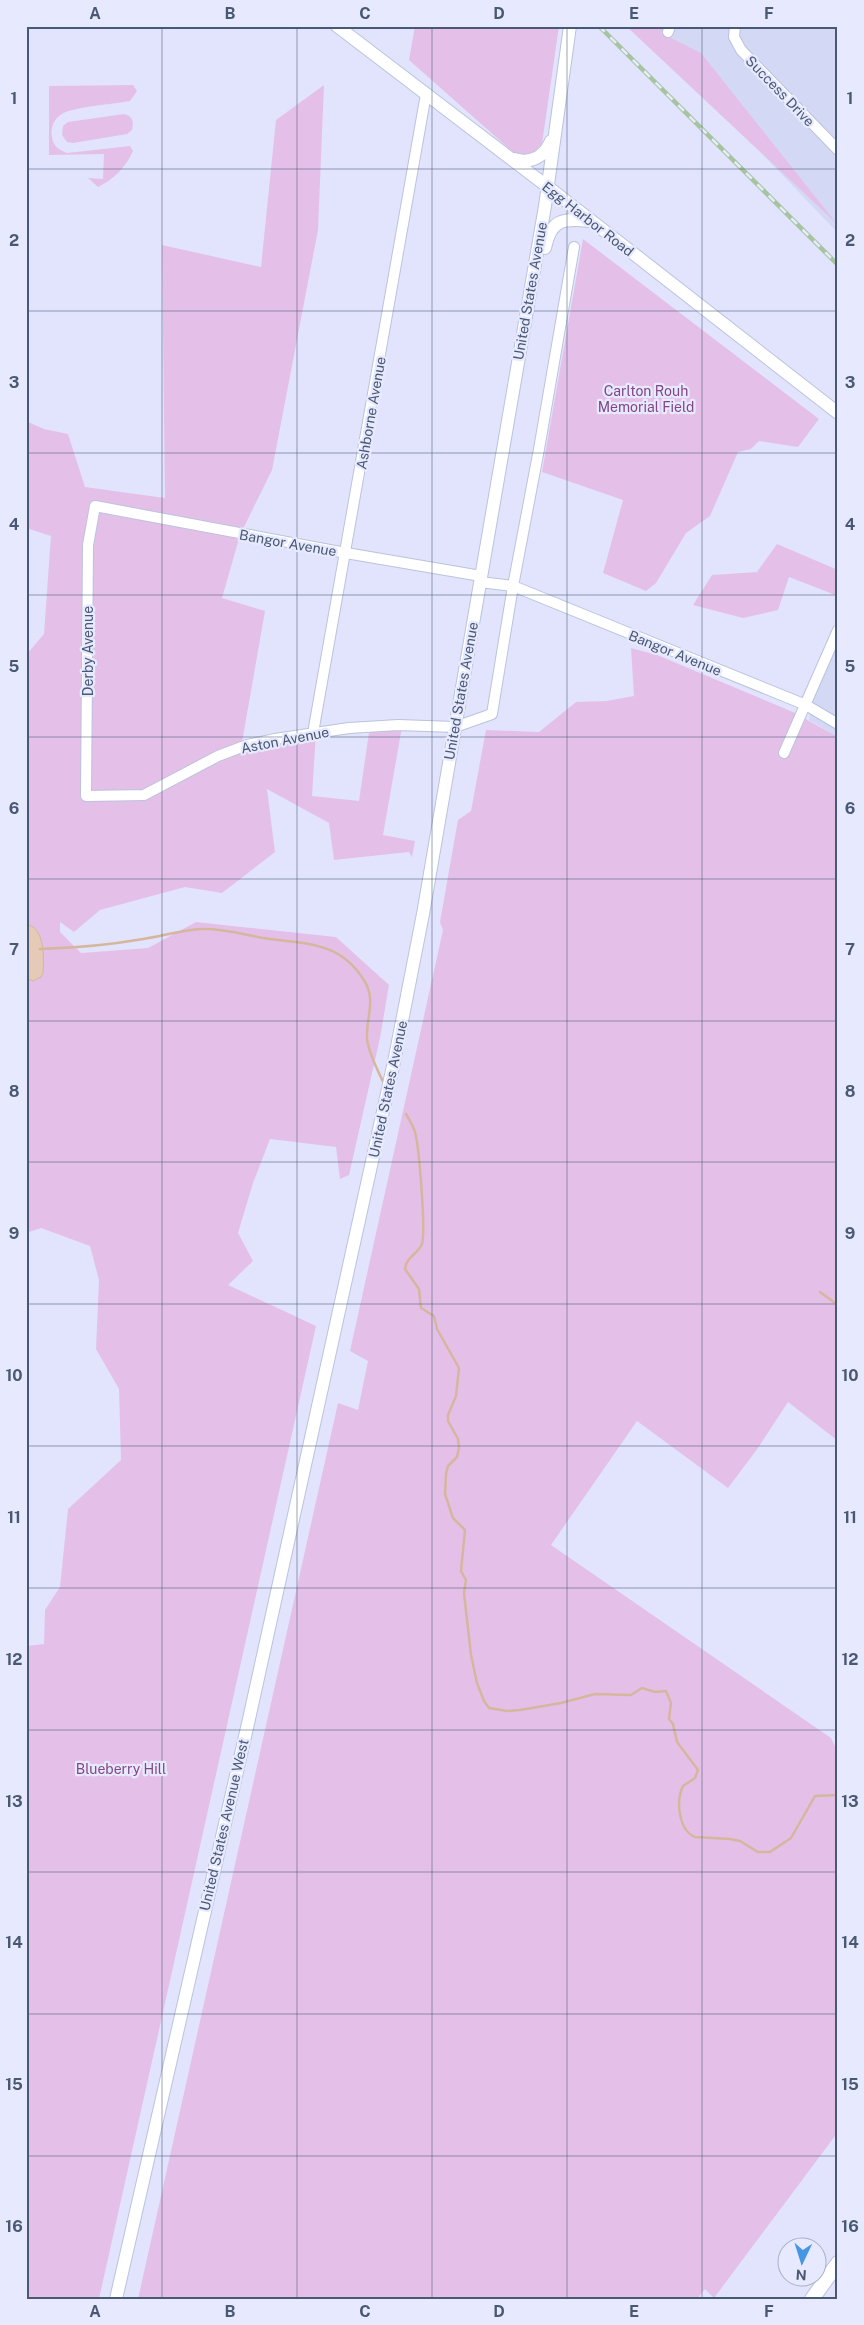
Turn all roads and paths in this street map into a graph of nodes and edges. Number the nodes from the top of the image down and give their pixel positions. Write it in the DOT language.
graph roads {
  1 [pos="337,26"];
  2 [pos="570,26"];
  3 [pos="735,26"];
  4 [pos="426,94"];
  5 [pos="554,134"];
  6 [pos="838,150"];
  7 [pos="511,158"];
  8 [pos="548,187"];
  9 [pos="591,221"];
  10 [pos="574,246"];
  11 [pos="532,282"];
  12 [pos="838,412"];
  13 [pos="95,506"];
  14 [pos="346,554"];
  15 [pos="481,579"];
  16 [pos="513,586"];
  17 [pos="838,630"];
  18 [pos="806,705"];
  19 [pos="838,724"];
  20 [pos="455,727"];
  21 [pos="313,733"];
  22 [pos="784,753"];
  23 [pos="86,796"];
  24 [pos="330,1350"];
  25 [pos="838,2263"];
  26 [pos="116,2299"];
  27 [pos="812,2299"];
  1 -- 4 [label="street, Egg Harbor Road"];
  2 -- 5 [label="street, United States Avenue"];
  3 -- 6 [label="street, Success Drive"];
  4 -- 7 [label="street, Egg Harbor Road"];
  4 -- 14 [label="street, Ashborne Avenue"];
  5 -- 7 [label="street"];
  5 -- 8 [label="street, United States Avenue"];
  7 -- 8 [label="street, Egg Harbor Road"];
  8 -- 9 [label="street, Egg Harbor Road"];
  8 -- 11 [label="street, United States Avenue"];
  9 -- 11 [label="street"];
  9 -- 12 [label="street, Egg Harbor Road"];
  10 -- 16 [label="street"];
  11 -- 15 [label="street, United States Avenue"];
  13 -- 14 [label="street, Bangor Avenue"];
  13 -- 23 [label="street, Derby Avenue"];
  14 -- 15 [label="street, Bangor Avenue"];
  14 -- 21 [label="street, Ashborne Avenue"];
  15 -- 16 [label="street, Bangor Avenue"];
  15 -- 20 [label="street, United States Avenue"];
  16 -- 18 [label="street, Bangor Avenue"];
  16 -- 20 [label="street, Aston Avenue"];
  17 -- 18 [label="street"];
  18 -- 19 [label="street, Bangor Avenue"];
  18 -- 22 [label="street"];
  20 -- 21 [label="street, Aston Avenue"];
  20 -- 24 [label="street, United States Avenue"];
  21 -- 23 [label="street, Aston Avenue"];
  24 -- 26 [label="street, United States Avenue West"];
  25 -- 27 [label="main road"];
}
